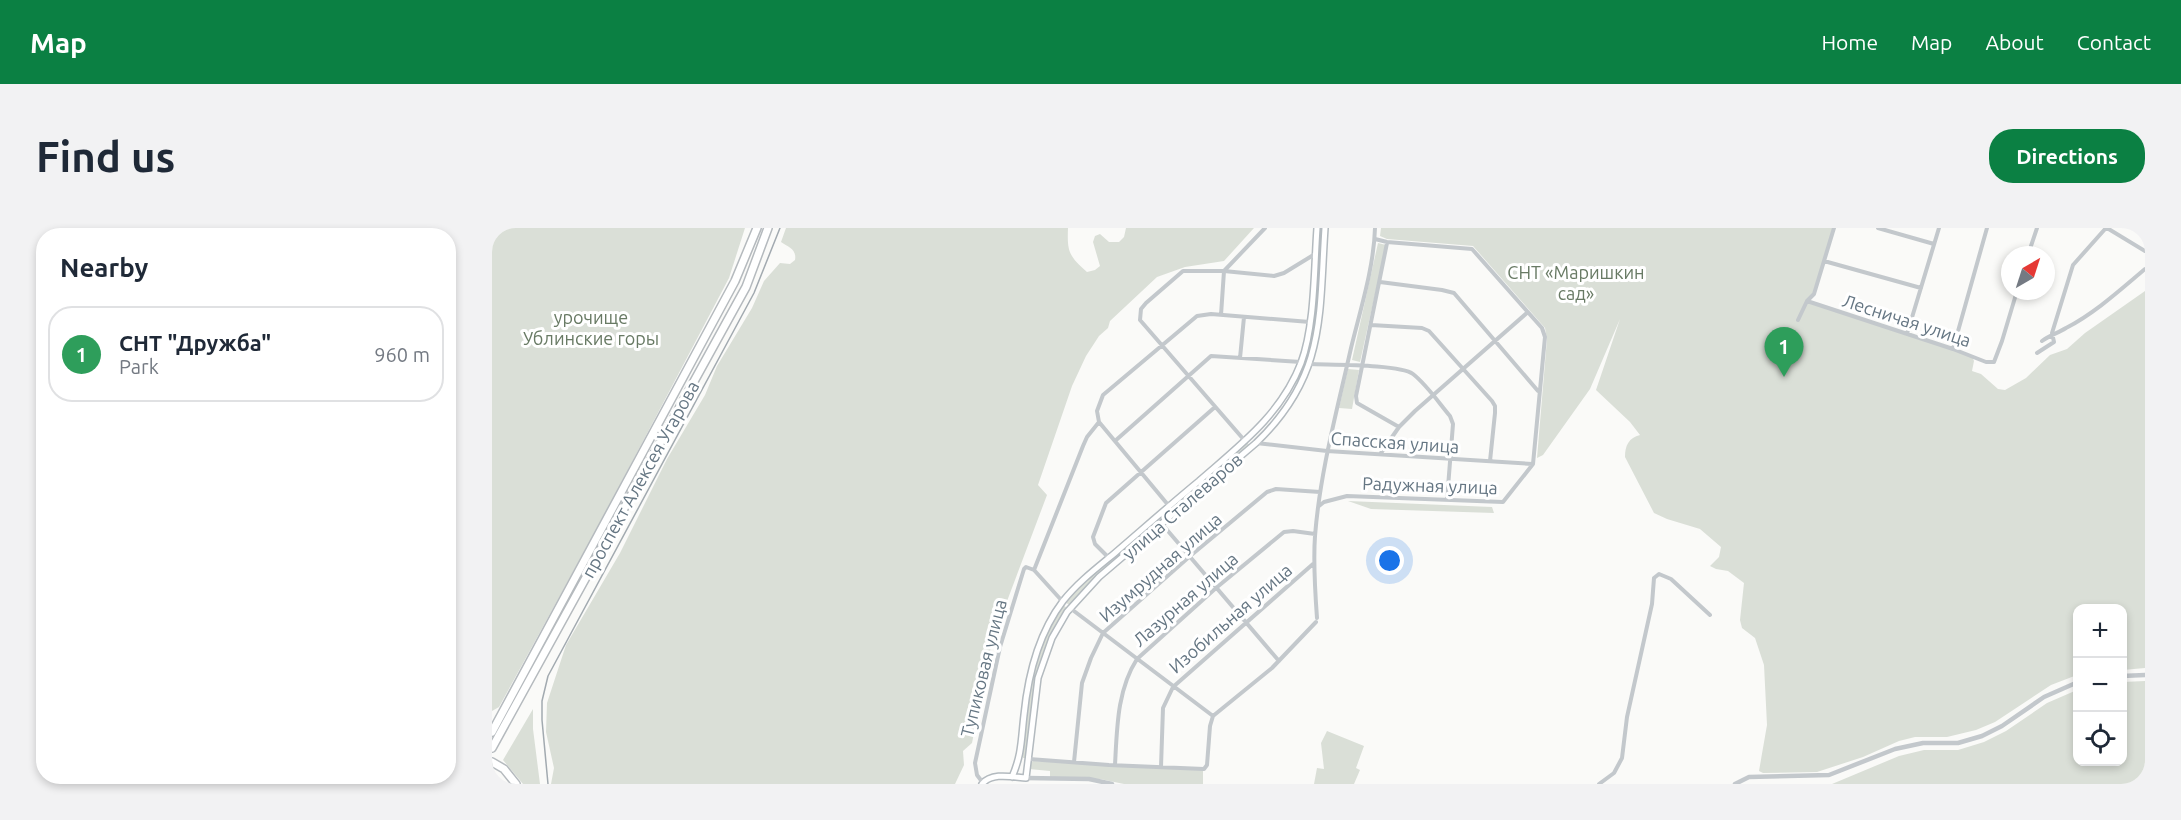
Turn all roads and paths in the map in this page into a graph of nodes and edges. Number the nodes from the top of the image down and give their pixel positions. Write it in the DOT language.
graph roads {
  1 [pos="757,228"];
  2 [pos="768,228"];
  3 [pos="1265,228"];
  4 [pos="1317,228"];
  5 [pos="1325,228"];
  6 [pos="1375,228"];
  7 [pos="1834,228"];
  8 [pos="1878,228"];
  9 [pos="1939,228"];
  10 [pos="1987,228"];
  11 [pos="2037,228"];
  12 [pos="2106,228"];
  13 [pos="1375,239"];
  14 [pos="1387,242"];
  15 [pos="1934,244"];
  16 [pos="2031,246"];
  17 [pos="2145,251"];
  18 [pos="1315,254"];
  19 [pos="1824,261"];
  20 [pos="2145,269"];
  21 [pos="1224,271"];
  22 [pos="1380,282"];
  23 [pos="1921,288"];
  24 [pos="2015,300"];
  25 [pos="1807,301"];
  26 [pos="1528,312"];
  27 [pos="1221,315"];
  28 [pos="1244,317"];
  29 [pos="1798,320"];
  30 [pos="1310,322"];
  31 [pos="1371,325"];
  32 [pos="2052,333"];
  33 [pos="1908,334"];
  34 [pos="1496,340"];
  35 [pos="2042,341"];
  36 [pos="1163,345"];
  37 [pos="1953,349"];
  38 [pos="2037,353"];
  39 [pos="1240,358"];
  40 [pos="1301,362"];
  41 [pos="1310,364"];
  42 [pos="1347,366"];
  43 [pos="1361,366"];
  44 [pos="1463,369"];
  45 [pos="1190,376"];
  46 [pos="1539,391"];
  47 [pos="1432,396"];
  48 [pos="1215,407"];
  49 [pos="1099,422"];
  50 [pos="1399,427"];
  51 [pos="1246,440"];
  52 [pos="1115,441"];
  53 [pos="1254,444"];
  54 [pos="1327,451"];
  55 [pos="1380,453"];
  56 [pos="1451,459"];
  57 [pos="1490,461"];
  58 [pos="1533,464"];
  59 [pos="1141,472"];
  60 [pos="1320,492"];
  61 [pos="1447,500"];
  62 [pos="1169,506"];
  63 [pos="1320,506"];
  64 [pos="1156,518"];
  65 [pos="1162,524"];
  66 [pos="1315,534"];
  67 [pos="1189,557"];
  68 [pos="1109,558"];
  69 [pos="1314,564"];
  70 [pos="1034,570"];
  71 [pos="1216,588"];
  72 [pos="1063,602"];
  73 [pos="1070,608"];
  74 [pos="1710,615"];
  75 [pos="1246,622"];
  76 [pos="1103,633"];
  77 [pos="1137,659"];
  78 [pos="1279,661"];
  79 [pos="2145,675"];
  80 [pos="2127,676"];
  81 [pos="2073,684"];
  82 [pos="1173,687"];
  83 [pos="1214,716"];
  84 [pos="498,722"];
  85 [pos="492,732"];
  86 [pos="492,748"];
  87 [pos="1020,758"];
  88 [pos="1029,759"];
  89 [pos="1074,762"];
  90 [pos="492,764"];
  91 [pos="1115,765"];
  92 [pos="1161,767"];
  93 [pos="1016,769"];
  94 [pos="1027,771"];
  95 [pos="1012,777"];
  96 [pos="1026,778"];
  97 [pos="515,782"];
  98 [pos="983,783"];
  99 [pos="1112,784"];
  100 [pos="1599,784"];
  101 [pos="1735,784"];
  1 -- 84 [label="main road, проспект Алексея Угарова"];
  2 -- 84 [label="main road, проспект Алексея Угарова"];
  3 -- 21 [label="street"];
  4 -- 18 [label="main road, улица Сталеваров"];
  5 -- 41 [label="main road, улица Сталеваров"];
  6 -- 13 [label="street"];
  7 -- 19 [label="street"];
  8 -- 15 [label="street"];
  9 -- 15 [label="street"];
  10 -- 37 [label="street"];
  11 -- 16 [label="street"];
  12 -- 17 [label="street"];
  12 -- 32 [label="street"];
  13 -- 14 [label="street"];
  13 -- 42 [label="street"];
  14 -- 22 [label="street"];
  14 -- 26 [label="street"];
  15 -- 23 [label="street"];
  18 -- 21 [label="street"];
  18 -- 30 [label="main road, улица Сталеваров"];
  19 -- 23 [label="street"];
  19 -- 25 [label="street"];
  20 -- 32 [label="street"];
  21 -- 27 [label="street"];
  21 -- 36 [label="street"];
  22 -- 31 [label="street"];
  22 -- 34 [label="street"];
  23 -- 33 [label="street"];
  24 -- 37 [label="street, Лесничая улица"];
  25 -- 29 [label="street"];
  25 -- 33 [label="street, Лесничая улица"];
  26 -- 34 [label="street"];
  26 -- 46 [label="street"];
  27 -- 28 [label="street"];
  27 -- 36 [label="street"];
  28 -- 30 [label="street"];
  28 -- 39 [label="street"];
  30 -- 40 [label="main road, улица Сталеваров"];
  31 -- 43 [label="street"];
  31 -- 44 [label="street"];
  32 -- 35 [label="street"];
  32 -- 38 [label="street"];
  33 -- 37 [label="street, Лесничая улица"];
  34 -- 44 [label="street"];
  34 -- 46 [label="street"];
  36 -- 45 [label="street"];
  36 -- 49 [label="street"];
  39 -- 40 [label="street"];
  39 -- 45 [label="street"];
  40 -- 41 [label="main road"];
  40 -- 51 [label="main road, улица Сталеваров"];
  41 -- 42 [label="street"];
  41 -- 53 [label="main road, улица Сталеваров"];
  42 -- 43 [label="street"];
  42 -- 54 [label="street"];
  43 -- 47 [label="street"];
  43 -- 50 [label="street"];
  44 -- 47 [label="street"];
  44 -- 57 [label="street"];
  45 -- 48 [label="street"];
  45 -- 52 [label="street"];
  46 -- 58 [label="street"];
  47 -- 50 [label="street"];
  47 -- 56 [label="street"];
  48 -- 51 [label="street"];
  48 -- 59 [label="street"];
  49 -- 52 [label="street"];
  49 -- 70 [label="street"];
  50 -- 55 [label="street"];
  51 -- 53 [label="main road"];
  51 -- 62 [label="main road, улица Сталеваров"];
  52 -- 59 [label="street"];
  53 -- 54 [label="street, Спасская улица"];
  53 -- 65 [label="main road, улица Сталеваров"];
  54 -- 55 [label="street, Спасская улица"];
  54 -- 60 [label="street"];
  55 -- 56 [label="street, Спасская улица"];
  56 -- 57 [label="street, Спасская улица"];
  56 -- 61 [label="street"];
  57 -- 58 [label="street, Спасская улица"];
  58 -- 61 [label="street, Радужная улица"];
  59 -- 62 [label="street"];
  59 -- 68 [label="street"];
  60 -- 63 [label="street"];
  60 -- 67 [label="street, Изумрудная улица"];
  61 -- 63 [label="street, Радужная улица"];
  62 -- 64 [label="main road, улица Сталеваров"];
  63 -- 66 [label="street"];
  64 -- 65 [label="main road"];
  64 -- 68 [label="main road, улица Сталеваров"];
  65 -- 67 [label="street"];
  65 -- 73 [label="main road, улица Сталеваров"];
  66 -- 69 [label="street"];
  66 -- 71 [label="street, Лазурная улица"];
  67 -- 71 [label="street"];
  67 -- 76 [label="street, Изумрудная улица"];
  68 -- 72 [label="main road, улица Сталеваров"];
  69 -- 75 [label="street, Изобильная улица"];
  69 -- 78 [label="street"];
  70 -- 72 [label="street"];
  70 -- 98 [label="street, Тупиковая улица"];
  71 -- 75 [label="street"];
  71 -- 77 [label="street, Лазурная улица"];
  72 -- 73 [label="main road"];
  72 -- 87 [label="main road, улица Сталеваров"];
  73 -- 76 [label="street"];
  73 -- 88 [label="main road, улица Сталеваров"];
  74 -- 100 [label="street"];
  75 -- 78 [label="street"];
  75 -- 82 [label="street, Изобильная улица"];
  76 -- 77 [label="street"];
  76 -- 89 [label="street, Изумрудная улица"];
  77 -- 82 [label="street"];
  77 -- 91 [label="street, Лазурная улица"];
  78 -- 83 [label="street"];
  79 -- 80 [label="street"];
  81 -- 101 [label="street"];
  82 -- 83 [label="street"];
  82 -- 92 [label="street, Изобильная улица"];
  83 -- 92 [label="street"];
  84 -- 85 [label="main road"];
  84 -- 86 [label="main road"];
  87 -- 88 [label="main road"];
  87 -- 93 [label="main road, улица Сталеваров"];
  88 -- 89 [label="street"];
  88 -- 94 [label="main road, улица Сталеваров"];
  89 -- 91 [label="street"];
  90 -- 97 [label="main road"];
  91 -- 92 [label="street"];
  93 -- 94 [label="main road"];
  93 -- 95 [label="main road, улица Сталеваров"];
  94 -- 96 [label="main road, улица Сталеваров"];
  95 -- 96 [label="main road"];
  95 -- 98 [label="main road"];
  96 -- 99 [label="street"];
}
